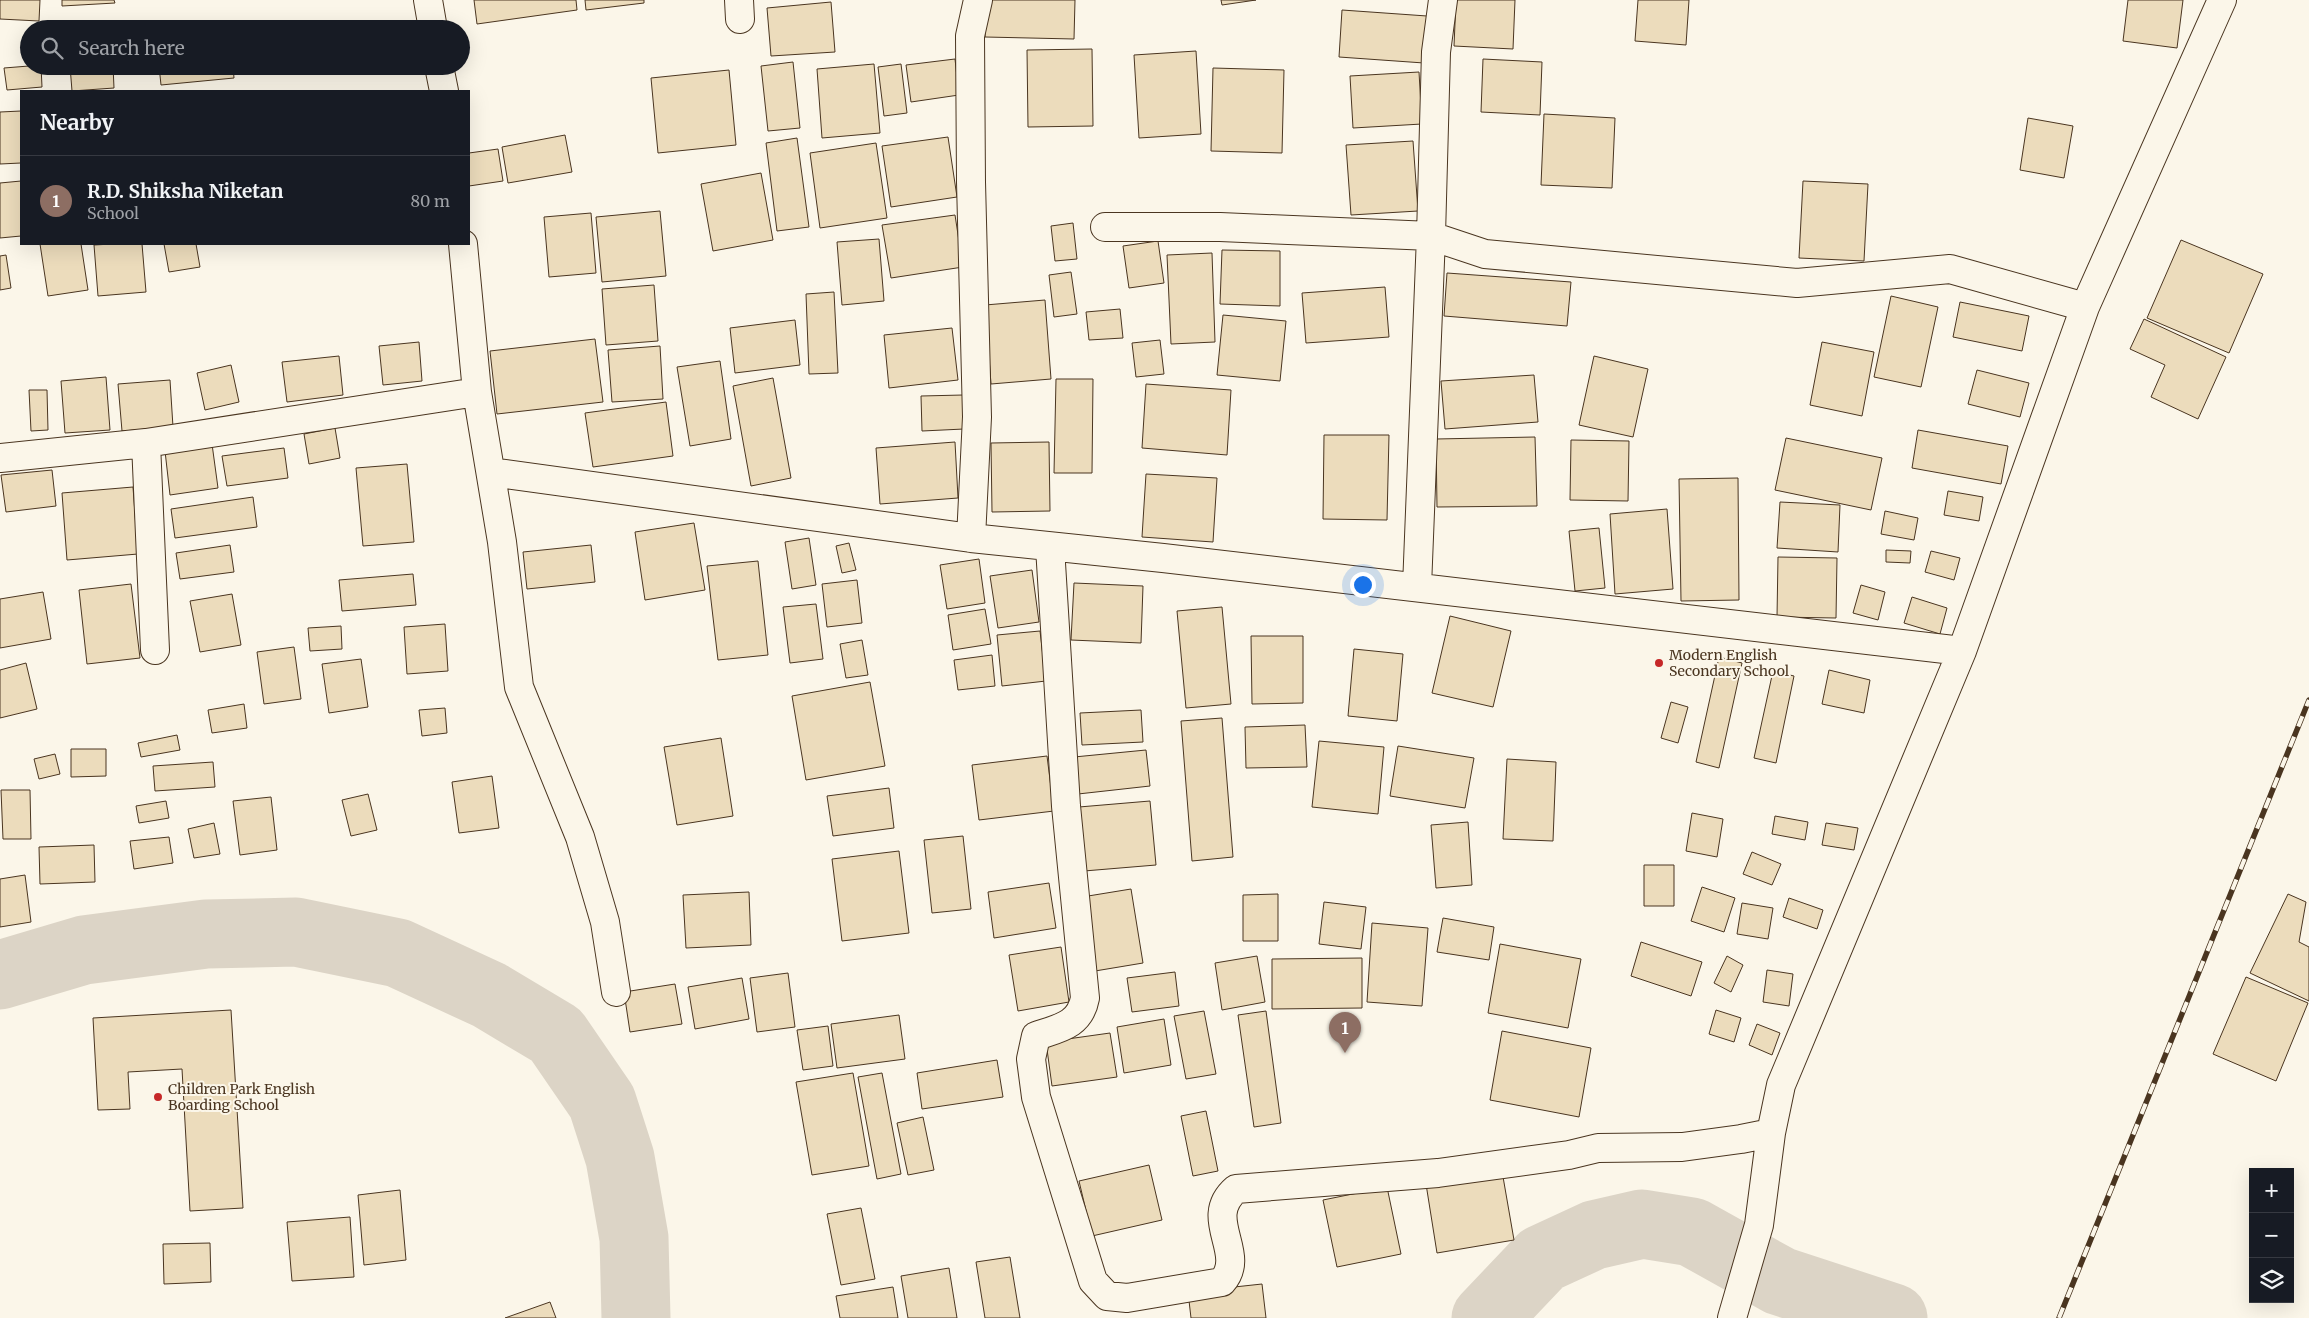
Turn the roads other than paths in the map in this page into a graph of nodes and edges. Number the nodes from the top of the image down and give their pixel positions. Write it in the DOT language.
graph roads {
  1 [pos="428,0"];
  2 [pos="978,0"];
  3 [pos="1442,0"];
  4 [pos="2222,0"];
  5 [pos="431,20"];
  6 [pos="441,75"];
  7 [pos="444,90"];
  8 [pos="1105,227"];
  9 [pos="1431,236"];
  10 [pos="463,245"];
  11 [pos="2085,307"];
  12 [pos="477,392"];
  13 [pos="146,443"];
  14 [pos="0,458"];
  15 [pos="491,472"];
  16 [pos="971,538"];
  17 [pos="1050,547"];
  18 [pos="1417,587"];
  19 [pos="155,650"];
  20 [pos="1962,651"];
  21 [pos="616,992"];
  22 [pos="1771,1133"];
  23 [pos="1732,1318"];
  1 -- 5 [label="street"];
  2 -- 16 [label="street"];
  3 -- 9 [label="street"];
  4 -- 11 [label="street"];
  6 -- 7 [label="street"];
  8 -- 9 [label="street"];
  9 -- 11 [label="street"];
  9 -- 18 [label="street"];
  10 -- 12 [label="street"];
  11 -- 20 [label="street"];
  12 -- 13 [label="street"];
  12 -- 15 [label="street"];
  13 -- 14 [label="street"];
  13 -- 19 [label="street"];
  15 -- 16 [label="street"];
  15 -- 21 [label="street"];
  16 -- 17 [label="street"];
  17 -- 18 [label="street"];
  17 -- 22 [label="street"];
  18 -- 20 [label="street"];
  20 -- 22 [label="street"];
  22 -- 23 [label="street"];
}
